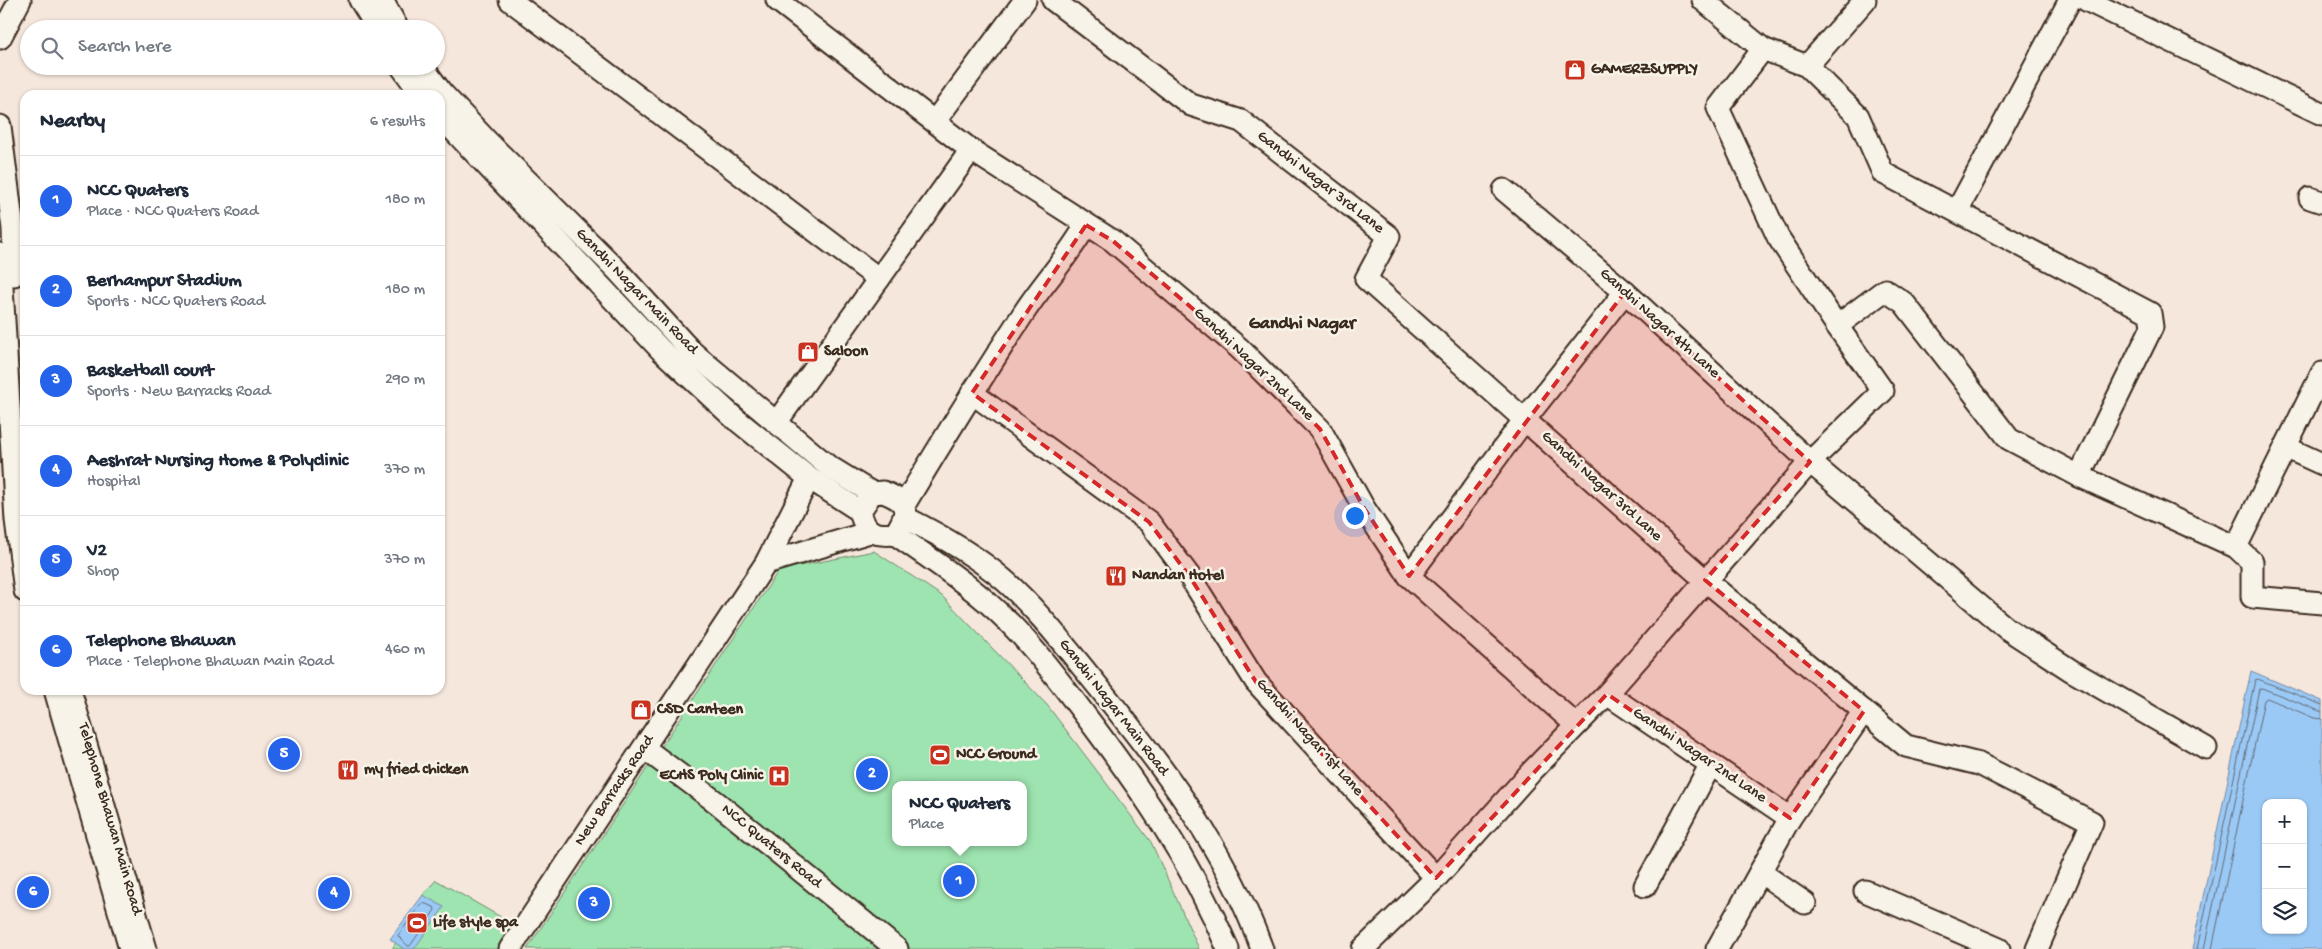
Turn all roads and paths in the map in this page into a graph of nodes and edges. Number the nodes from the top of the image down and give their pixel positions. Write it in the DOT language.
graph roads {
  1 [pos="8,0"];
  2 [pos="20,0"];
  3 [pos="360,0"];
  4 [pos="382,0"];
  5 [pos="510,0"];
  6 [pos="777,0"];
  7 [pos="1025,0"];
  8 [pos="1053,0"];
  9 [pos="1703,0"];
  10 [pos="1865,0"];
  11 [pos="2070,0"];
  12 [pos="2086,0"];
  13 [pos="0,16"];
  14 [pos="372,20"];
  15 [pos="393,20"];
  16 [pos="0,38"];
  17 [pos="1763,49"];
  18 [pos="1807,66"];
  19 [pos="408,75"];
  20 [pos="429,75"];
  21 [pos="418,90"];
  22 [pos="440,90"];
  23 [pos="445,95"];
  24 [pos="2322,114"];
  25 [pos="445,121"];
  26 [pos="935,121"];
  27 [pos="0,126"];
  28 [pos="972,150"];
  29 [pos="1504,190"];
  30 [pos="1957,211"];
  31 [pos="1086,225"];
  32 [pos="0,254"];
  33 [pos="878,280"];
  34 [pos="1626,292"];
  35 [pos="1836,326"];
  36 [pos="20,371"];
  37 [pos="2322,374"];
  38 [pos="972,393"];
  39 [pos="1525,419"];
  40 [pos="776,423"];
  41 [pos="2285,447"];
  42 [pos="1810,462"];
  43 [pos="2322,464"];
  44 [pos="2079,476"];
  45 [pos="809,478"];
  46 [pos="872,493"];
  47 [pos="860,511"];
  48 [pos="902,519"];
  49 [pos="870,532"];
  50 [pos="2236,547"];
  51 [pos="20,552"];
  52 [pos="766,563"];
  53 [pos="1409,576"];
  54 [pos="1705,580"];
  55 [pos="2322,602"];
  56 [pos="1607,694"];
  57 [pos="56,695"];
  58 [pos="71,695"];
  59 [pos="1864,712"];
  60 [pos="1576,724"];
  61 [pos="644,748"];
  62 [pos="2206,748"];
  63 [pos="1711,764"];
  64 [pos="1790,818"];
  65 [pos="1760,872"];
  66 [pos="1436,878"];
  67 [pos="1645,886"];
  68 [pos="1865,891"];
  69 [pos="1805,903"];
  70 [pos="1386,941"];
  71 [pos="130,949"];
  72 [pos="146,949"];
  73 [pos="510,949"];
  74 [pos="897,949"];
  75 [pos="1228,949"];
  76 [pos="1262,949"];
  77 [pos="1364,949"];
  78 [pos="1717,949"];
  79 [pos="1999,949"];
  80 [pos="2037,949"];
  1 -- 13 [label="street"];
  2 -- 16 [label="street"];
  3 -- 14 [label="street"];
  4 -- 15 [label="street"];
  5 -- 33 [label="street"];
  6 -- 26 [label="street, Gandhi Nagar 2nd Lane"];
  7 -- 26 [label="street"];
  8 -- 39 [label="street, Gandhi Nagar 3rd Lane"];
  9 -- 17 [label="street"];
  10 -- 18 [label="street"];
  11 -- 30 [label="street"];
  12 -- 24 [label="street"];
  17 -- 18 [label="street"];
  17 -- 35 [label="street"];
  18 -- 30 [label="street"];
  19 -- 21 [label="street"];
  20 -- 22 [label="street, Gandhi Nagar Main Road"];
  23 -- 40 [label="street, Gandhi Nagar Main Road"];
  25 -- 45 [label="street, Gandhi Nagar Main Road"];
  26 -- 28 [label="street, Gandhi Nagar 2nd Lane"];
  27 -- 36 [label="street"];
  28 -- 31 [label="street, Gandhi Nagar 2nd Lane"];
  28 -- 33 [label="street"];
  29 -- 34 [label="street, Gandhi Nagar 4th Lane"];
  30 -- 44 [label="street"];
  31 -- 38 [label="street"];
  31 -- 53 [label="street, Gandhi Nagar 2nd Lane"];
  32 -- 51 [label="street"];
  33 -- 40 [label="street"];
  34 -- 39 [label="street"];
  34 -- 42 [label="street, Gandhi Nagar 4th Lane"];
  35 -- 42 [label="street"];
  35 -- 44 [label="street"];
  37 -- 41 [label="street"];
  38 -- 48 [label="street"];
  38 -- 66 [label="street, Gandhi Nagar 1st Lane"];
  39 -- 53 [label="street"];
  39 -- 54 [label="street, Gandhi Nagar 3rd Lane"];
  40 -- 46 [label="street, Gandhi Nagar Main Road"];
  41 -- 43 [label="street"];
  41 -- 50 [label="street"];
  42 -- 54 [label="street"];
  42 -- 62 [label="street, Gandhi Nagar 4th Lane"];
  44 -- 50 [label="street"];
  45 -- 47 [label="street, Gandhi Nagar Main Road"];
  45 -- 52 [label="street, New Barracks Road"];
  46 -- 47 [label="street"];
  46 -- 48 [label="street"];
  47 -- 49 [label="street"];
  48 -- 49 [label="street"];
  48 -- 75 [label="street, Gandhi Nagar Main Road"];
  48 -- 76 [label="street, Gandhi Nagar Main Road"];
  49 -- 52 [label="street"];
  50 -- 55 [label="street"];
  52 -- 61 [label="street, New Barracks Road"];
  53 -- 60 [label="street, Gandhi Nagar 2nd Lane"];
  54 -- 56 [label="street"];
  54 -- 59 [label="street, Gandhi Nagar 3rd Lane"];
  56 -- 60 [label="street"];
  56 -- 63 [label="street, Gandhi Nagar 2nd Lane"];
  57 -- 71 [label="street, Telephone Bhawan Main Road"];
  58 -- 72 [label="street, Telephone Bhawan Main Road"];
  59 -- 64 [label="street"];
  59 -- 80 [label="street, Gandhi Nagar 3rd Lane"];
  60 -- 66 [label="street"];
  61 -- 73 [label="street, New Barracks Road"];
  61 -- 74 [label="street, NCC Quaters Road"];
  63 -- 64 [label="street, Gandhi Nagar 2nd Lane"];
  63 -- 67 [label="street"];
  64 -- 65 [label="street"];
  65 -- 69 [label="street"];
  65 -- 78 [label="street"];
  66 -- 70 [label="street"];
  68 -- 79 [label="street"];
  70 -- 77 [label="street"];
}
